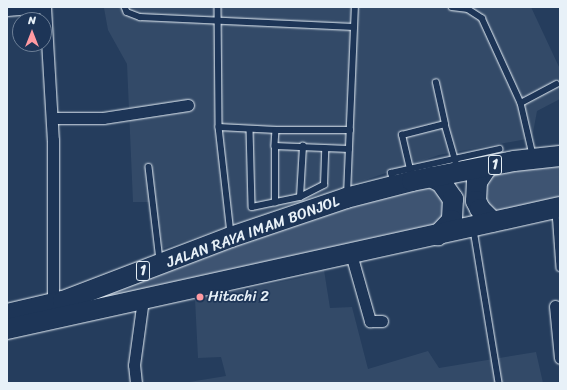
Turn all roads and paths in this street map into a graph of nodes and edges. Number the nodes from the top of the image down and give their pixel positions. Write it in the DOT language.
graph roads {
  1 [pos="125,7"];
  2 [pos="218,7"];
  3 [pos="355,7"];
  4 [pos="452,7"];
  5 [pos="7,10"];
  6 [pos="218,23"];
  7 [pos="354,27"];
  8 [pos="436,83"];
  9 [pos="556,84"];
  10 [pos="521,103"];
  11 [pos="188,104"];
  12 [pos="52,118"];
  13 [pos="446,124"];
  14 [pos="219,127"];
  15 [pos="250,129"];
  16 [pos="276,130"];
  17 [pos="350,130"];
  18 [pos="275,146"];
  19 [pos="302,146"];
  20 [pos="325,149"];
  21 [pos="349,149"];
  22 [pos="499,149"];
  23 [pos="560,156"];
  24 [pos="533,159"];
  25 [pos="457,165"];
  26 [pos="149,167"];
  27 [pos="487,167"];
  28 [pos="412,178"];
  29 [pos="300,197"];
  30 [pos="346,198"];
  31 [pos="275,203"];
  32 [pos="558,208"];
  33 [pos="493,222"];
  34 [pos="473,227"];
  35 [pos="438,236"];
  36 [pos="231,237"];
  37 [pos="351,254"];
  38 [pos="161,265"];
  39 [pos="560,268"];
  40 [pos="143,299"];
  41 [pos="53,304"];
  42 [pos="555,306"];
  43 [pos="7,314"];
  44 [pos="382,321"];
  45 [pos="7,329"];
  46 [pos="560,358"];
  47 [pos="136,383"];
  48 [pos="499,383"];
  1 -- 6 [label="lane"];
  2 -- 6 [label="lane"];
  3 -- 7 [label="lane"];
  4 -- 10 [label="lane"];
  5 -- 12 [label="street"];
  6 -- 7 [label="lane"];
  6 -- 14 [label="lane"];
  7 -- 17 [label="lane"];
  8 -- 13 [label="lane"];
  9 -- 10 [label="lane"];
  10 -- 24 [label="lane"];
  11 -- 12 [label="street"];
  12 -- 41 [label="street"];
  13 -- 25 [label="lane"];
  13 -- 28 [label="lane"];
  14 -- 15 [label="lane"];
  14 -- 36 [label="lane"];
  15 -- 16 [label="lane"];
  15 -- 31 [label="lane"];
  16 -- 17 [label="lane"];
  16 -- 18 [label="lane"];
  17 -- 21 [label="lane"];
  18 -- 19 [label="lane"];
  18 -- 31 [label="lane"];
  19 -- 20 [label="lane"];
  19 -- 29 [label="lane"];
  20 -- 21 [label="lane"];
  20 -- 29 [label="lane"];
  21 -- 30 [label="lane"];
  22 -- 25 [label="lane"];
  23 -- 24 [label="highway, 1"];
  24 -- 27 [label="highway, 1"];
  25 -- 27 [label="highway, 1"];
  25 -- 28 [label="highway, 1"];
  26 -- 38 [label="lane"];
  27 -- 33 [label="highway"];
  28 -- 30 [label="highway, JALAN RAYA IMAM BONJOL / 1"];
  28 -- 35 [label="highway"];
  29 -- 31 [label="lane"];
  30 -- 36 [label="highway, JALAN RAYA IMAM BONJOL / 1"];
  32 -- 33 [label="highway, 1"];
  32 -- 39 [label="lane"];
  33 -- 34 [label="highway, 1"];
  34 -- 35 [label="highway, 1"];
  34 -- 48 [label="lane"];
  35 -- 37 [label="highway, JALAN RAYA IMAM BONJOL / 1"];
  36 -- 38 [label="highway, JALAN RAYA IMAM BONJOL / 1"];
  37 -- 40 [label="highway, JALAN RAYA IMAM BONJOL / 1"];
  37 -- 44 [label="street"];
  38 -- 41 [label="highway, JALAN RAYA IMAM BONJOL / 1"];
  40 -- 45 [label="highway, JALAN RAYA IMAM BONJOL / 1"];
  40 -- 47 [label="street"];
  41 -- 43 [label="highway, JALAN RAYA IMAM BONJOL / 1"];
  42 -- 46 [label="street"];
}
